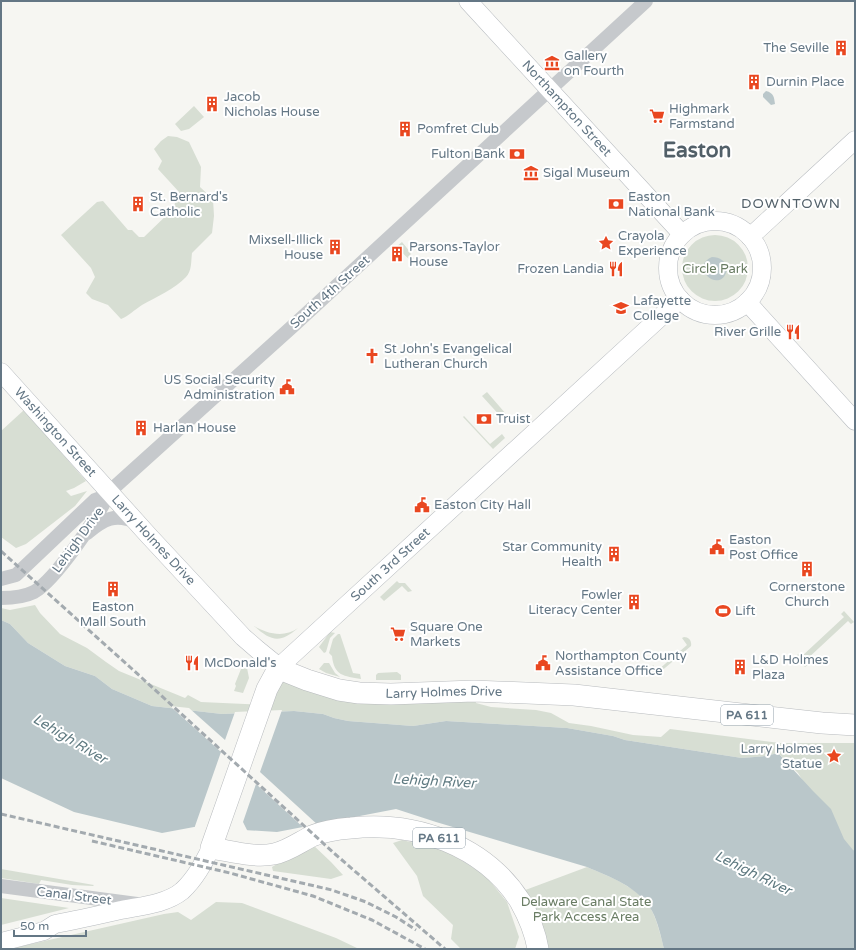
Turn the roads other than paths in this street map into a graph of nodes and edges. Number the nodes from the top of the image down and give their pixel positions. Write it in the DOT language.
graph roads {
  1 [pos="468,1"];
  2 [pos="646,1"];
  3 [pos="550,90"];
  4 [pos="855,140"];
  5 [pos="682,234"];
  6 [pos="750,237"];
  7 [pos="680,299"];
  8 [pos="746,302"];
  9 [pos="1,372"];
  10 [pos="855,421"];
  11 [pos="109,492"];
  12 [pos="136,522"];
  13 [pos="77,544"];
  14 [pos="1,580"];
  15 [pos="1,598"];
  16 [pos="279,667"];
  17 [pos="855,726"];
  18 [pos="213,843"];
  19 [pos="1,886"];
  20 [pos="147,905"];
  21 [pos="55,924"];
  22 [pos="1,931"];
  23 [pos="1,942"];
  24 [pos="538,949"];
  1 -- 3 [label="main road, Northampton Street"];
  2 -- 3 [label="street, South 4th Street"];
  3 -- 5 [label="main road, Northampton Street"];
  3 -- 11 [label="street, South 4th Street"];
  4 -- 6 [label="main road"];
  5 -- 6 [label="main road"];
  5 -- 7 [label="main road"];
  6 -- 8 [label="main road"];
  7 -- 8 [label="main road"];
  7 -- 16 [label="main road, South 3rd Street"];
  8 -- 10 [label="main road"];
  9 -- 11 [label="main road, Washington Street"];
  11 -- 12 [label="main road, Larry Holmes Drive"];
  11 -- 13 [label="street, Lehigh Drive"];
  11 -- 14 [label="street, Lehigh Drive"];
  12 -- 13 [label="street"];
  12 -- 16 [label="main road, Larry Holmes Drive"];
  13 -- 15 [label="street, Lehigh Drive"];
  16 -- 17 [label="highway, Larry Holmes Drive / PA 611"];
  16 -- 18 [label="highway, South 3rd Street"];
  18 -- 20 [label="main road"];
  18 -- 24 [label="highway, PA 611"];
  19 -- 20 [label="street, Canal Street"];
  20 -- 21 [label="main road"];
  21 -- 22 [label="main road"];
  21 -- 23 [label="main road"];
}
